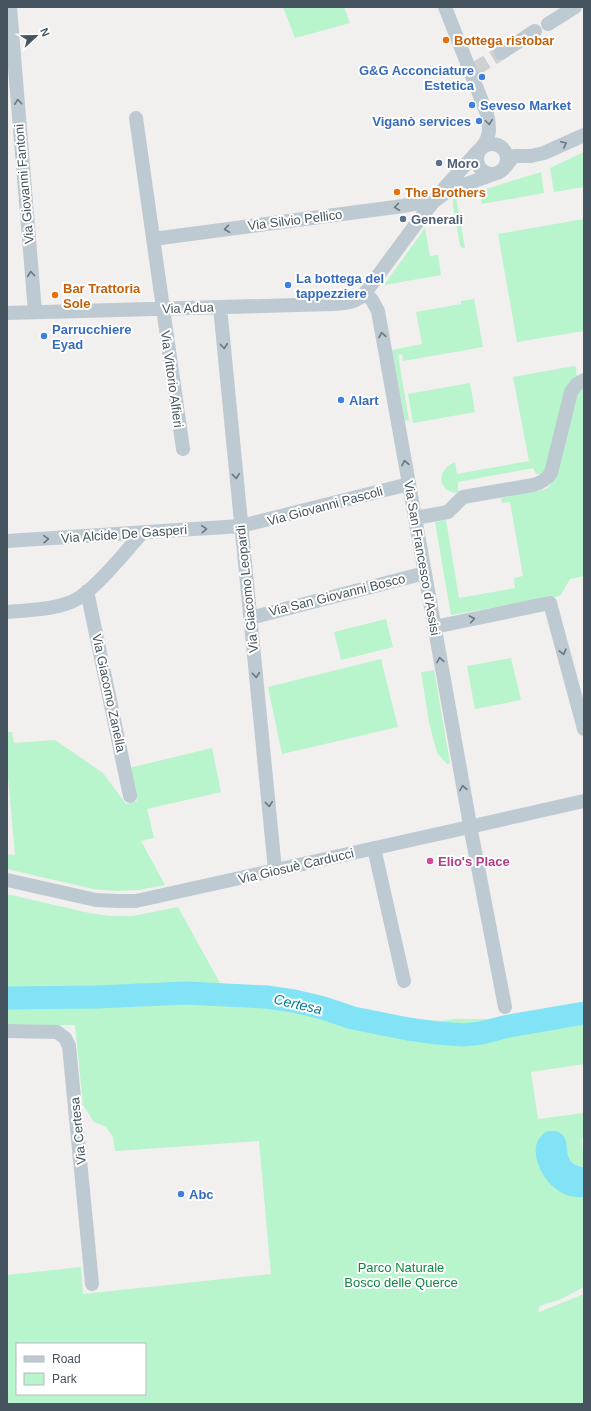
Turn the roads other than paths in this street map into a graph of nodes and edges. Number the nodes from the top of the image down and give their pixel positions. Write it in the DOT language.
graph roads {
  1 [pos="10,7"];
  2 [pos="445,7"];
  3 [pos="575,7"];
  4 [pos="548,24"];
  5 [pos="535,31"];
  6 [pos="501,53"];
  7 [pos="136,118"];
  8 [pos="584,135"];
  9 [pos="480,149"];
  10 [pos="501,170"];
  11 [pos="436,200"];
  12 [pos="153,239"];
  13 [pos="365,293"];
  14 [pos="220,307"];
  15 [pos="162,309"];
  16 [pos="35,312"];
  17 [pos="7,313"];
  18 [pos="584,380"];
  19 [pos="182,449"];
  20 [pos="409,484"];
  21 [pos="415,518"];
  22 [pos="241,526"];
  23 [pos="142,533"];
  24 [pos="7,542"];
  25 [pos="425,573"];
  26 [pos="88,591"];
  27 [pos="7,612"];
  28 [pos="250,618"];
  29 [pos="434,627"];
  30 [pos="584,729"];
  31 [pos="130,796"];
  32 [pos="584,801"];
  33 [pos="470,826"];
  34 [pos="374,848"];
  35 [pos="275,870"];
  36 [pos="7,880"];
  37 [pos="404,981"];
  38 [pos="505,1007"];
  39 [pos="7,1032"];
  40 [pos="92,1284"];
  16 -- 1 [label="street, Via Giovanni Fantoni, one-way"];
  2 -- 9 [label="street, one-way"];
  3 -- 4 [label="street"];
  5 -- 6 [label="street"];
  7 -- 12 [label="street"];
  10 -- 8 [label="street, one-way"];
  9 -- 10 [label="street"];
  9 -- 10 [label="street"];
  9 -- 11 [label="street"];
  10 -- 11 [label="street"];
  11 -- 12 [label="street, Via Silvio Pellico, one-way"];
  11 -- 13 [label="street"];
  12 -- 15 [label="street"];
  13 -- 14 [label="street, Via Adua"];
  20 -- 13 [label="street, Via San Francesco d'Assisi, one-way"];
  14 -- 15 [label="street, Via Adua"];
  14 -- 22 [label="street, Via Giacomo Leopardi, one-way"];
  15 -- 16 [label="street, Via Adua"];
  15 -- 19 [label="street, Via Vittorio Alfieri"];
  16 -- 17 [label="street, Via Adua"];
  18 -- 21 [label="street"];
  20 -- 21 [label="street, Via San Francesco d'Assisi"];
  20 -- 22 [label="street, Via Giovanni Pascoli"];
  21 -- 25 [label="street, Via San Francesco d'Assisi"];
  23 -- 22 [label="street, Via Alcide De Gasperi, one-way"];
  22 -- 28 [label="street, Via Giacomo Leopardi"];
  24 -- 23 [label="street, Via Alcide De Gasperi, one-way"];
  23 -- 26 [label="street"];
  25 -- 28 [label="street, Via San Giovanni Bosco"];
  25 -- 29 [label="street, Via San Francesco d'Assisi"];
  26 -- 27 [label="street"];
  26 -- 31 [label="street, Via Giacomo Zanella"];
  28 -- 35 [label="street, Via Giacomo Leopardi, one-way"];
  29 -- 30 [label="street, one-way"];
  33 -- 29 [label="street, Via San Francesco d'Assisi, one-way"];
  32 -- 33 [label="street, Via Giosuè Carducci"];
  33 -- 34 [label="street, Via Giosuè Carducci"];
  33 -- 38 [label="street, Via San Francesco d'Assisi"];
  34 -- 35 [label="street, Via Giosuè Carducci"];
  34 -- 37 [label="street"];
  35 -- 36 [label="street, Via Giosuè Carducci"];
  39 -- 40 [label="street, Via Certesa"];
}
